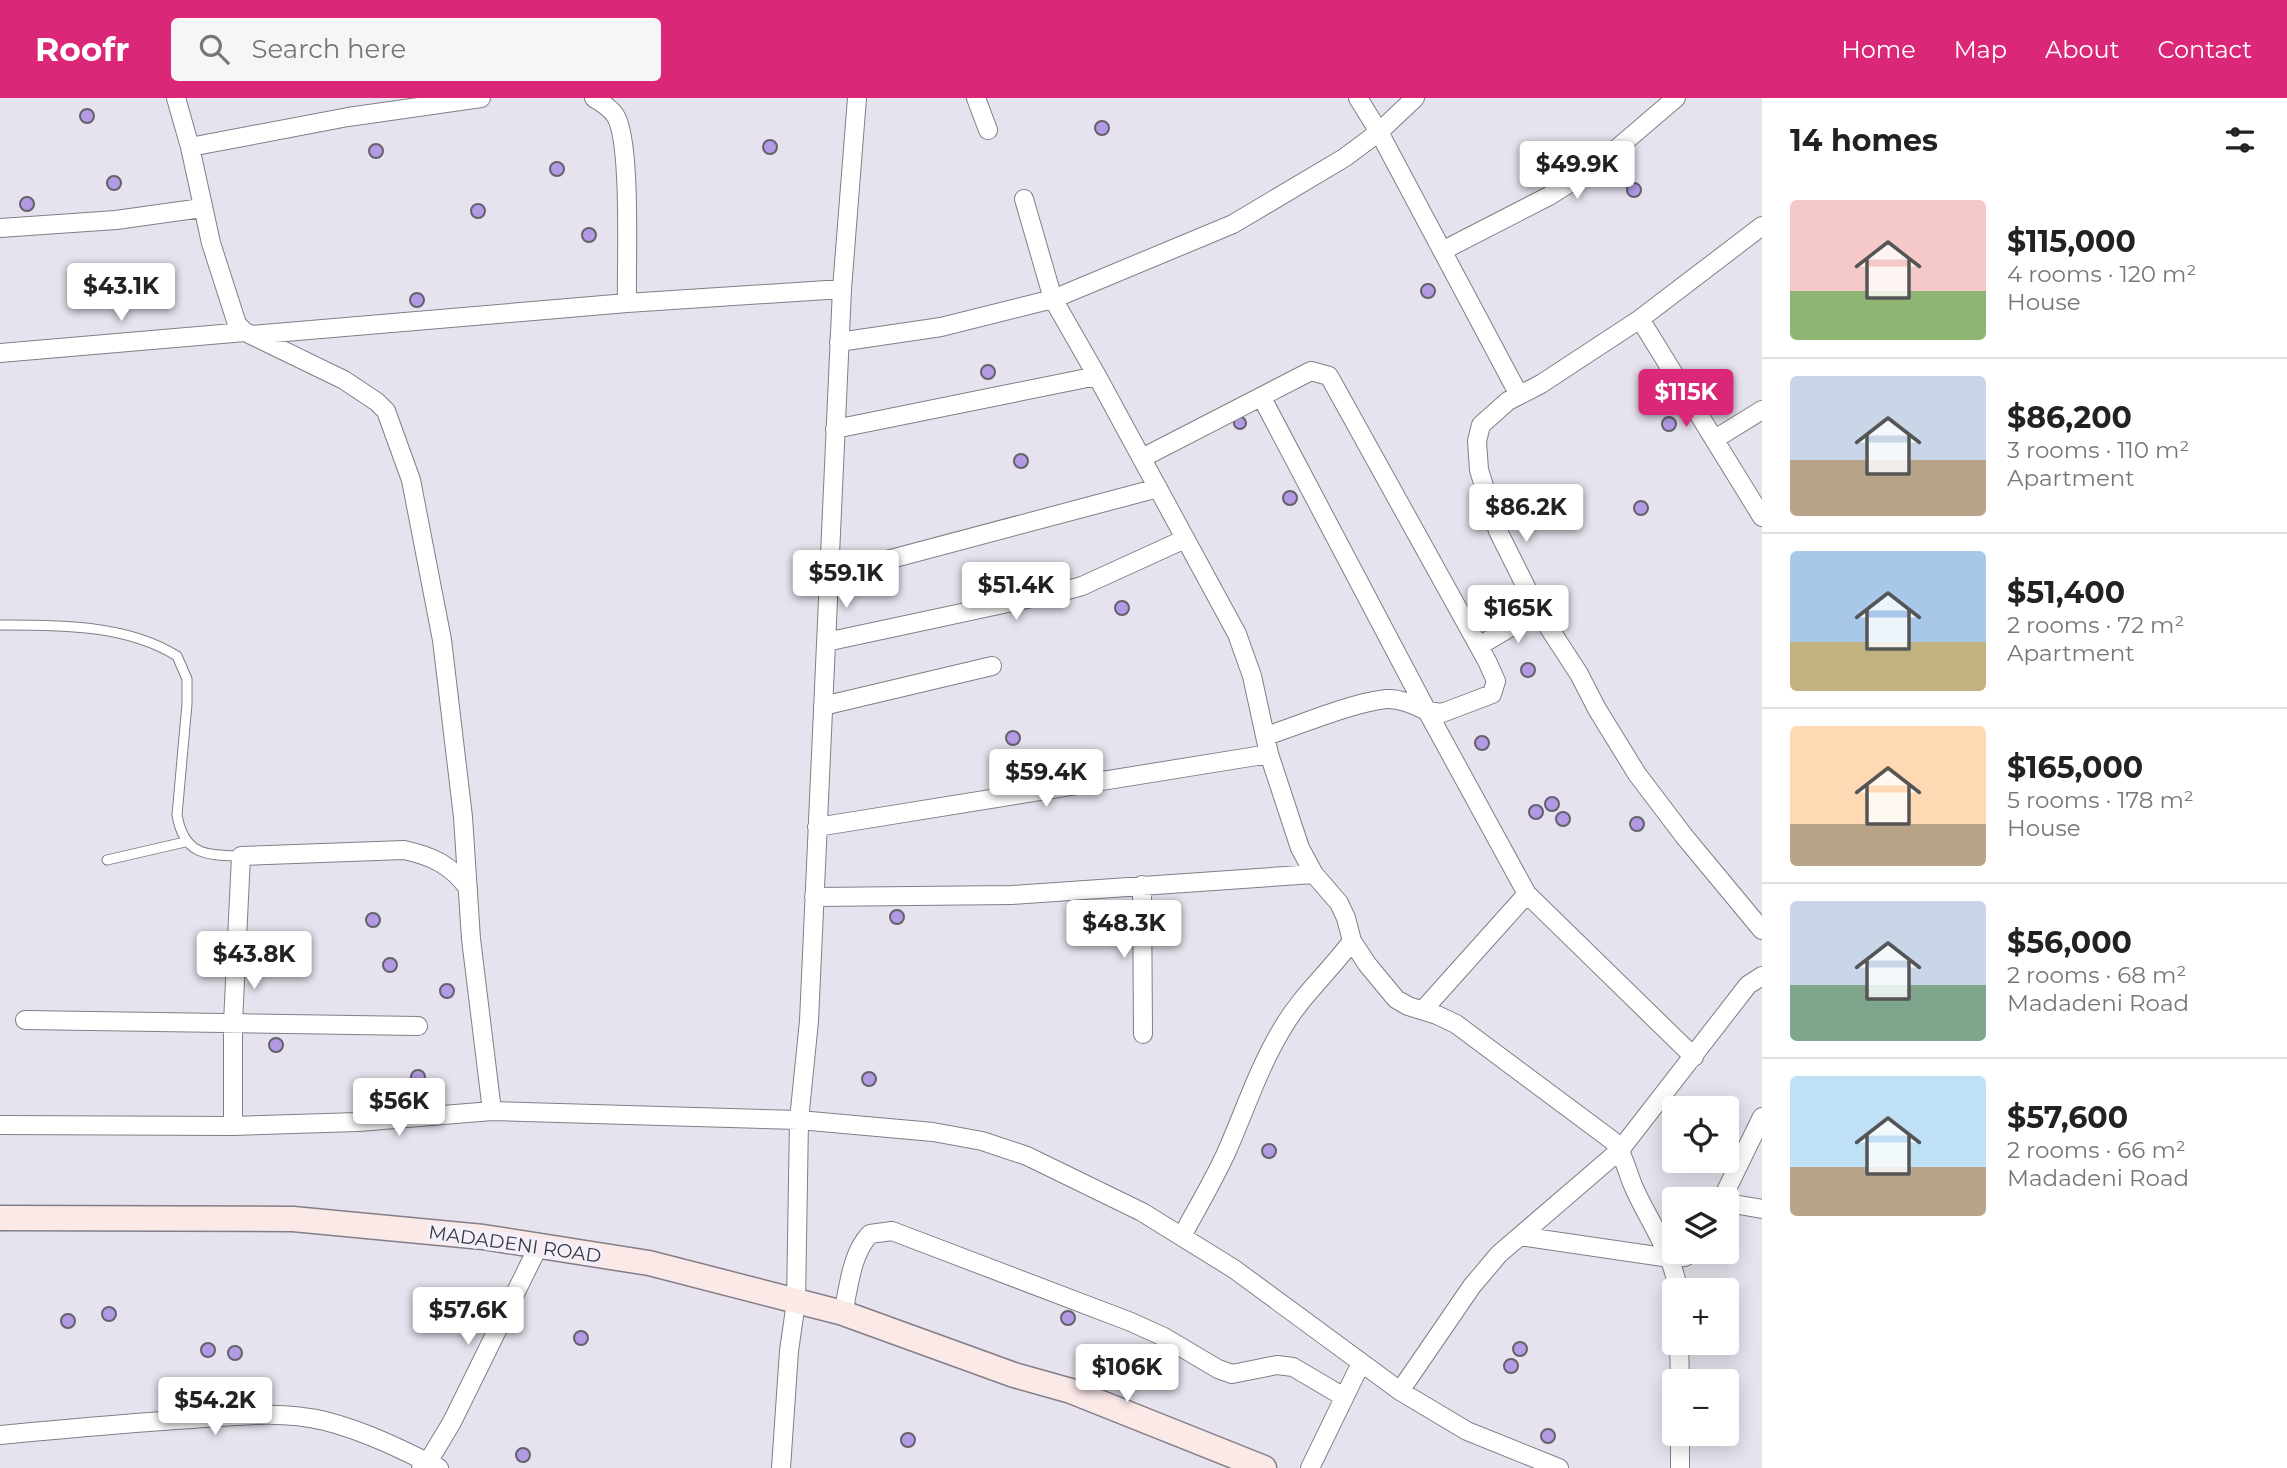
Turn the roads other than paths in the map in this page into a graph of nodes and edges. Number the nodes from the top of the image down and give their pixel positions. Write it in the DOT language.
graph roads {
  1 [pos="176,98"];
  2 [pos="481,98"];
  3 [pos="594,98"];
  4 [pos="857,98"];
  5 [pos="976,98"];
  6 [pos="1358,98"];
  7 [pos="1415,98"];
  8 [pos="1676,98"];
  9 [pos="988,130"];
  10 [pos="1379,132"];
  11 [pos="190,147"];
  12 [pos="1024,199"];
  13 [pos="202,208"];
  14 [pos="1762,226"];
  15 [pos="0,228"];
  16 [pos="1442,251"];
  17 [pos="842,289"];
  18 [pos="1053,299"];
  19 [pos="627,303"];
  20 [pos="1640,319"];
  21 [pos="248,334"];
  22 [pos="839,342"];
  23 [pos="0,353"];
  24 [pos="1097,376"];
  25 [pos="1519,396"];
  26 [pos="1262,398"];
  27 [pos="1762,410"];
  28 [pos="835,429"];
  29 [pos="1715,439"];
  30 [pos="1142,458"];
  31 [pos="1158,488"];
  32 [pos="1762,517"];
  33 [pos="1185,539"];
  34 [pos="827,576"];
  35 [pos="1538,611"];
  36 [pos="0,625"];
  37 [pos="826,642"];
  38 [pos="1479,646"];
  39 [pos="992,666"];
  40 [pos="823,706"];
  41 [pos="1427,710"];
  42 [pos="1267,745"];
  43 [pos="817,827"];
  44 [pos="185,842"];
  45 [pos="241,856"];
  46 [pos="107,860"];
  47 [pos="1314,874"];
  48 [pos="1142,885"];
  49 [pos="468,888"];
  50 [pos="1527,894"];
  51 [pos="814,897"];
  52 [pos="1762,930"];
  53 [pos="1352,941"];
  54 [pos="1762,976"];
  55 [pos="1423,1010"];
  56 [pos="25,1020"];
  57 [pos="233,1023"];
  58 [pos="418,1026"];
  59 [pos="1143,1034"];
  60 [pos="1693,1057"];
  61 [pos="492,1111"];
  62 [pos="1762,1117"];
  63 [pos="799,1119"];
  64 [pos="0,1125"];
  65 [pos="233,1126"];
  66 [pos="1620,1150"];
  67 [pos="1728,1187"];
  68 [pos="1739,1205"];
  69 [pos="1762,1209"];
  70 [pos="0,1218"];
  71 [pos="1182,1236"];
  72 [pos="1520,1236"];
  73 [pos="1662,1244"];
  74 [pos="539,1245"];
  75 [pos="1662,1257"];
  76 [pos="796,1302"];
  77 [pos="843,1313"];
  78 [pos="1361,1363"];
  79 [pos="1013,1375"];
  80 [pos="1400,1391"];
  81 [pos="1344,1397"];
  82 [pos="0,1435"];
  83 [pos="1680,1446"];
  84 [pos="429,1466"];
  85 [pos="781,1468"];
  86 [pos="1223,1468"];
  87 [pos="1264,1468"];
  88 [pos="1310,1468"];
  89 [pos="1559,1468"];
  90 [pos="1680,1468"];
  1 -- 11 [label="street"];
  2 -- 11 [label="street"];
  3 -- 19 [label="street"];
  4 -- 17 [label="street"];
  5 -- 9 [label="street"];
  6 -- 10 [label="street"];
  7 -- 10 [label="street"];
  8 -- 16 [label="street"];
  10 -- 16 [label="street"];
  10 -- 18 [label="street"];
  11 -- 13 [label="street"];
  12 -- 18 [label="street"];
  13 -- 15 [label="street"];
  13 -- 21 [label="street"];
  14 -- 20 [label="street"];
  16 -- 25 [label="street"];
  17 -- 19 [label="street"];
  17 -- 22 [label="street"];
  18 -- 22 [label="street"];
  18 -- 24 [label="street"];
  19 -- 21 [label="street"];
  20 -- 25 [label="street"];
  20 -- 29 [label="street"];
  21 -- 23 [label="street"];
  21 -- 49 [label="street"];
  22 -- 28 [label="street"];
  24 -- 28 [label="street"];
  24 -- 30 [label="street"];
  25 -- 35 [label="street"];
  26 -- 30 [label="street"];
  26 -- 38 [label="street"];
  26 -- 41 [label="street"];
  27 -- 29 [label="street"];
  28 -- 34 [label="street"];
  29 -- 32 [label="street"];
  30 -- 31 [label="street"];
  31 -- 33 [label="street"];
  31 -- 34 [label="street"];
  33 -- 37 [label="street"];
  33 -- 42 [label="street"];
  34 -- 37 [label="street"];
  35 -- 38 [label="street"];
  35 -- 52 [label="street"];
  36 -- 44 [label="lane"];
  37 -- 40 [label="street"];
  38 -- 41 [label="street"];
  39 -- 40 [label="street"];
  40 -- 43 [label="street"];
  41 -- 42 [label="street"];
  41 -- 50 [label="street"];
  42 -- 43 [label="street"];
  42 -- 47 [label="street"];
  43 -- 51 [label="street"];
  44 -- 45 [label="lane"];
  44 -- 46 [label="lane"];
  45 -- 49 [label="street"];
  45 -- 57 [label="street"];
  47 -- 48 [label="street"];
  47 -- 53 [label="street"];
  48 -- 51 [label="street"];
  48 -- 59 [label="street"];
  49 -- 61 [label="street"];
  50 -- 55 [label="street"];
  50 -- 60 [label="street"];
  51 -- 63 [label="street"];
  53 -- 55 [label="street"];
  53 -- 71 [label="street"];
  54 -- 60 [label="street"];
  55 -- 66 [label="street"];
  56 -- 57 [label="street"];
  57 -- 58 [label="street"];
  57 -- 65 [label="street"];
  60 -- 66 [label="street"];
  61 -- 63 [label="street"];
  61 -- 65 [label="street"];
  62 -- 67 [label="street"];
  63 -- 71 [label="street"];
  63 -- 76 [label="street"];
  64 -- 65 [label="street"];
  66 -- 72 [label="street"];
  66 -- 73 [label="street"];
  68 -- 69 [label="street"];
  70 -- 74 [label="street, MADADENI ROAD"];
  71 -- 78 [label="street"];
  72 -- 75 [label="street"];
  72 -- 80 [label="street"];
  74 -- 76 [label="street, MADADENI ROAD"];
  74 -- 84 [label="street"];
  76 -- 77 [label="street, MADADENI ROAD"];
  76 -- 85 [label="street"];
  77 -- 79 [label="street, MADADENI ROAD"];
  77 -- 81 [label="street"];
  78 -- 80 [label="street"];
  78 -- 81 [label="street"];
  79 -- 86 [label="street, MADADENI ROAD"];
  79 -- 87 [label="street, MADADENI ROAD"];
  80 -- 89 [label="street"];
  81 -- 88 [label="street"];
  82 -- 84 [label="street"];
  83 -- 90 [label="street"];
}
